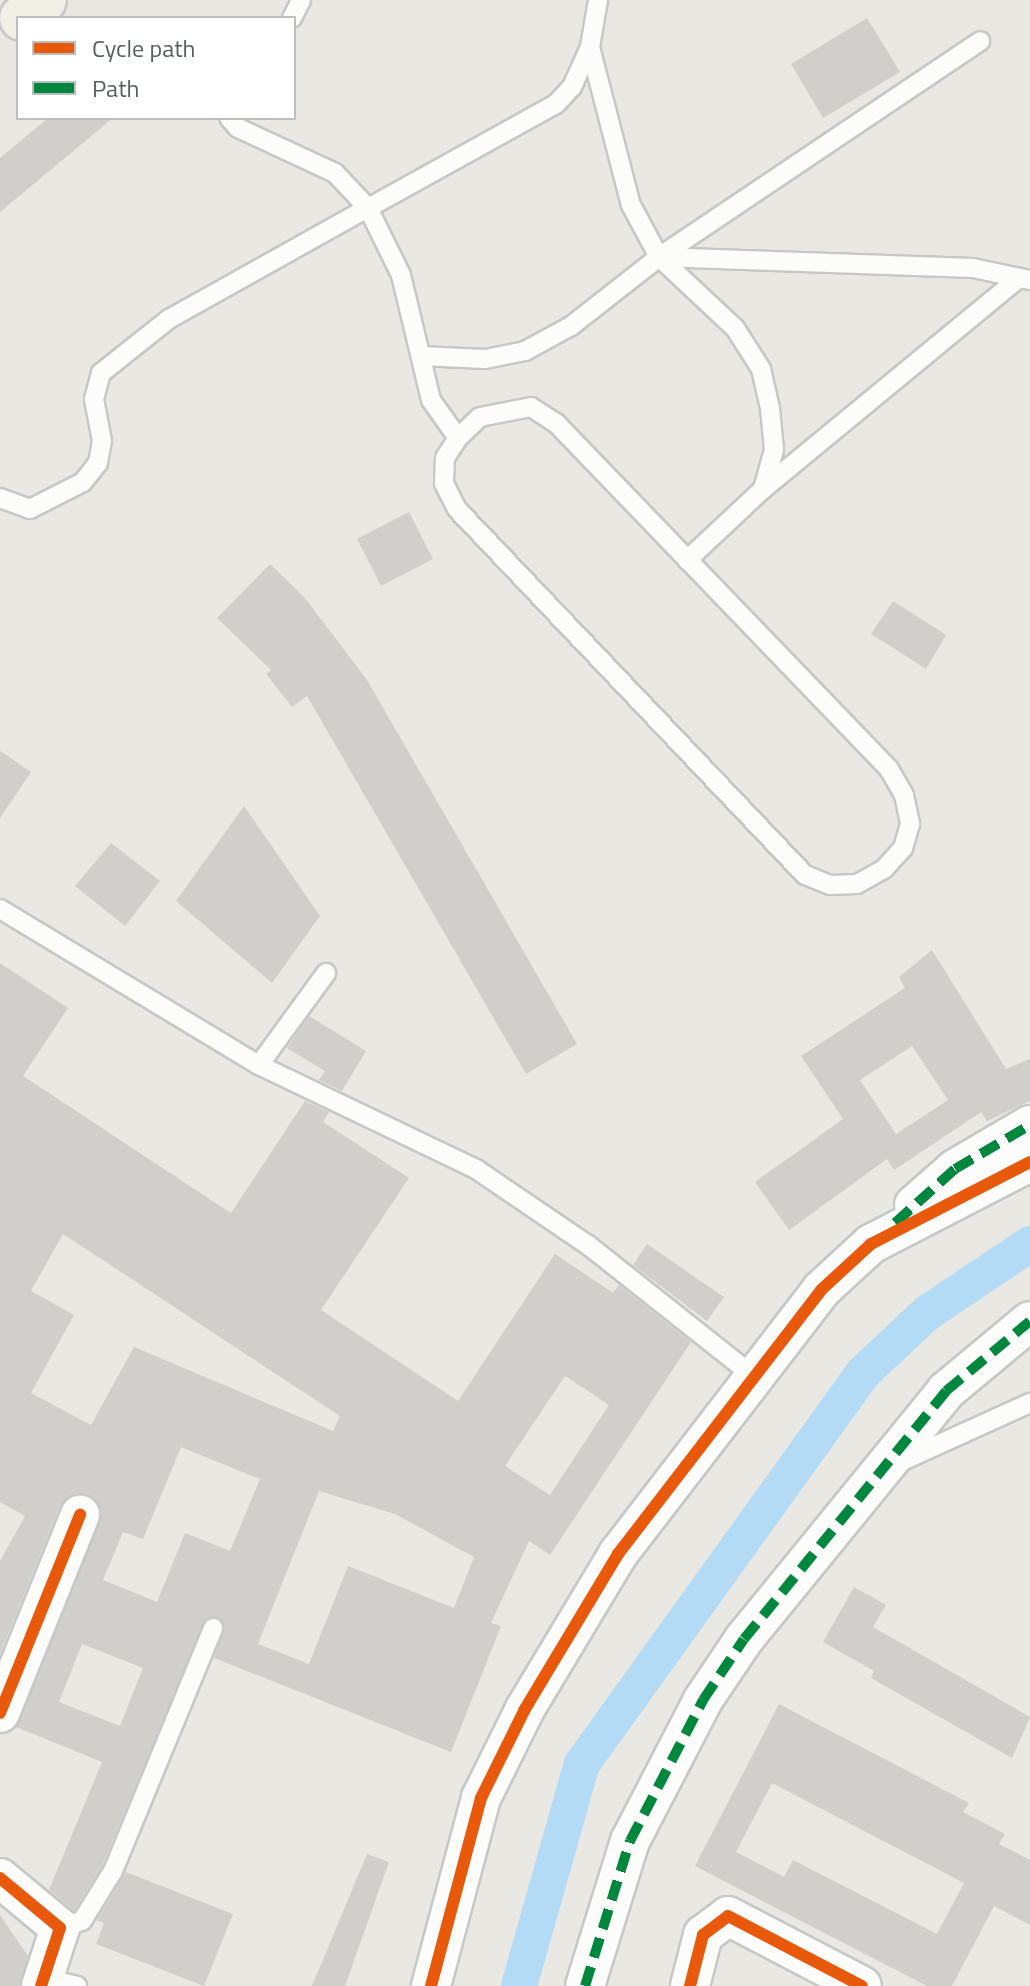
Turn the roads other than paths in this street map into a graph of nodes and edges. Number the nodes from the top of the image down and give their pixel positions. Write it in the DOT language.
graph roads {
  1 [pos="44,0"];
  2 [pos="598,0"];
  3 [pos="25,16"];
  4 [pos="16,23"];
  5 [pos="0,36"];
  6 [pos="980,41"];
  7 [pos="590,47"];
  8 [pos="231,120"];
  9 [pos="368,208"];
  10 [pos="659,257"];
  11 [pos="1024,279"];
  12 [pos="421,356"];
  13 [pos="458,438"];
  14 [pos="763,489"];
  15 [pos="0,498"];
  16 [pos="687,560"];
  17 [pos="0,909"];
  18 [pos="326,973"];
  19 [pos="259,1065"];
  20 [pos="1030,1125"];
  21 [pos="1030,1162"];
  22 [pos="871,1244"];
  23 [pos="1030,1321"];
  24 [pos="751,1374"];
  25 [pos="1030,1403"];
  26 [pos="878,1474"];
  27 [pos="80,1515"];
  28 [pos="213,1628"];
  29 [pos="0,1713"];
  30 [pos="0,1878"];
  31 [pos="60,1928"];
  32 [pos="53,1983"];
  33 [pos="431,1986"];
  34 [pos="585,1986"];
  35 [pos="690,1986"];
  36 [pos="862,1986"];
  1 -- 3 [label="main road"];
  2 -- 7 [label="lane"];
  4 -- 5 [label="main road"];
  6 -- 10 [label="lane"];
  7 -- 9 [label="lane"];
  7 -- 10 [label="lane"];
  8 -- 9 [label="lane"];
  9 -- 12 [label="lane"];
  9 -- 15 [label="lane"];
  10 -- 11 [label="lane"];
  10 -- 12 [label="lane"];
  10 -- 14 [label="lane"];
  11 -- 14 [label="lane"];
  12 -- 13 [label="lane"];
  13 -- 16 [label="lane"];
  13 -- 16 [label="lane"];
  14 -- 16 [label="lane"];
  17 -- 19 [label="lane"];
  18 -- 19 [label="lane"];
  19 -- 24 [label="lane"];
  20 -- 22 [label="street"];
  21 -- 22 [label="street"];
  22 -- 24 [label="street"];
  23 -- 26 [label="street"];
  24 -- 33 [label="street"];
  25 -- 26 [label="lane"];
  26 -- 34 [label="street"];
  27 -- 29 [label="street"];
  28 -- 31 [label="lane"];
  30 -- 31 [label="street"];
  31 -- 32 [label="street"];
  35 -- 36 [label="street"];
}
